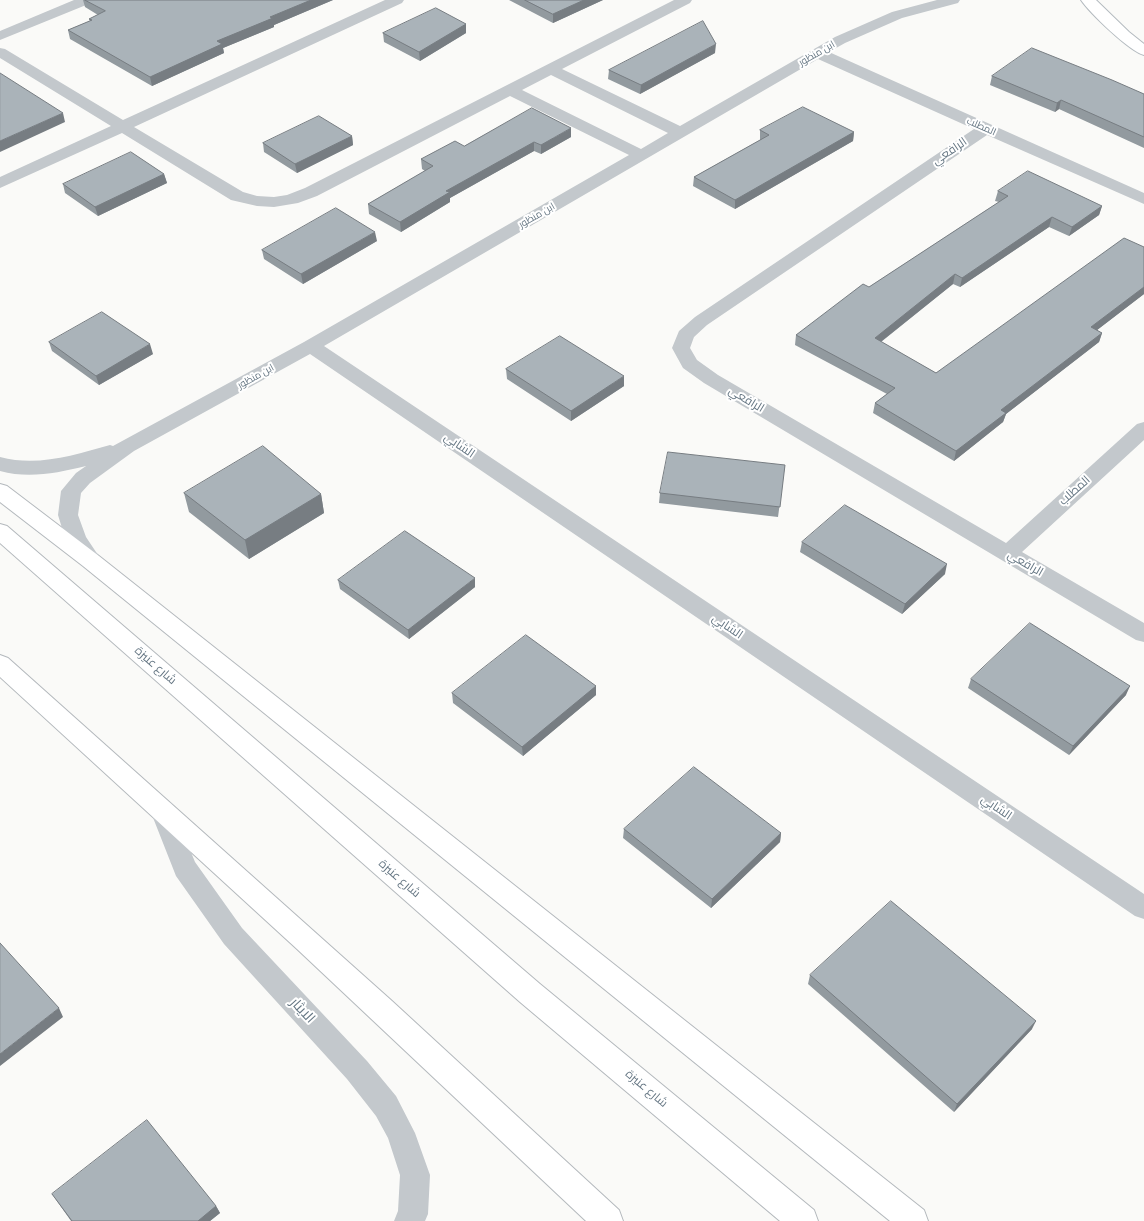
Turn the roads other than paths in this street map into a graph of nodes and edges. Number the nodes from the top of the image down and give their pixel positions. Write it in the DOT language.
graph roads {
  1 [pos="86,0"];
  2 [pos="397,0"];
  3 [pos="685,0"];
  4 [pos="953,0"];
  5 [pos="1088,0"];
  6 [pos="0,36"];
  7 [pos="1144,51"];
  8 [pos="0,52"];
  9 [pos="818,53"];
  10 [pos="551,69"];
  11 [pos="511,90"];
  12 [pos="122,125"];
  13 [pos="985,129"];
  14 [pos="681,133"];
  15 [pos="641,155"];
  16 [pos="0,183"];
  17 [pos="1144,199"];
  18 [pos="311,346"];
  19 [pos="1144,429"];
  20 [pos="127,446"];
  21 [pos="0,464"];
  22 [pos="0,491"];
  23 [pos="0,532"];
  24 [pos="1007,554"];
  25 [pos="91,562"];
  26 [pos="1144,634"];
  27 [pos="0,664"];
  28 [pos="162,810"];
  29 [pos="1144,908"];
  30 [pos="409,1221"];
  31 [pos="608,1221"];
  32 [pos="803,1221"];
  33 [pos="912,1221"];
  1 -- 6 [label="street"];
  2 -- 12 [label="street"];
  3 -- 10 [label="street"];
  4 -- 9 [label="street, ابن منظور"];
  5 -- 7 [label="main road"];
  8 -- 12 [label="street"];
  9 -- 13 [label="street, المطلب"];
  9 -- 14 [label="street, ابن منظور"];
  10 -- 11 [label="street"];
  10 -- 14 [label="street"];
  11 -- 12 [label="street"];
  11 -- 15 [label="street"];
  12 -- 16 [label="street"];
  13 -- 17 [label="street, المطلب"];
  13 -- 24 [label="street, الرافعي"];
  14 -- 15 [label="street, ابن منظور"];
  15 -- 18 [label="street, ابن منظور"];
  18 -- 20 [label="street, ابن منظور"];
  18 -- 29 [label="street, الشابي"];
  19 -- 24 [label="street, المطلب"];
  20 -- 21 [label="street, ابن منظور"];
  20 -- 25 [label="street, ابن منظور"];
  22 -- 25 [label="main road"];
  23 -- 32 [label="main road, شارع عنيزة"];
  24 -- 26 [label="street, الرافعي"];
  25 -- 33 [label="main road"];
  27 -- 28 [label="main road"];
  28 -- 30 [label="street, الايثار"];
  28 -- 31 [label="main road"];
}
